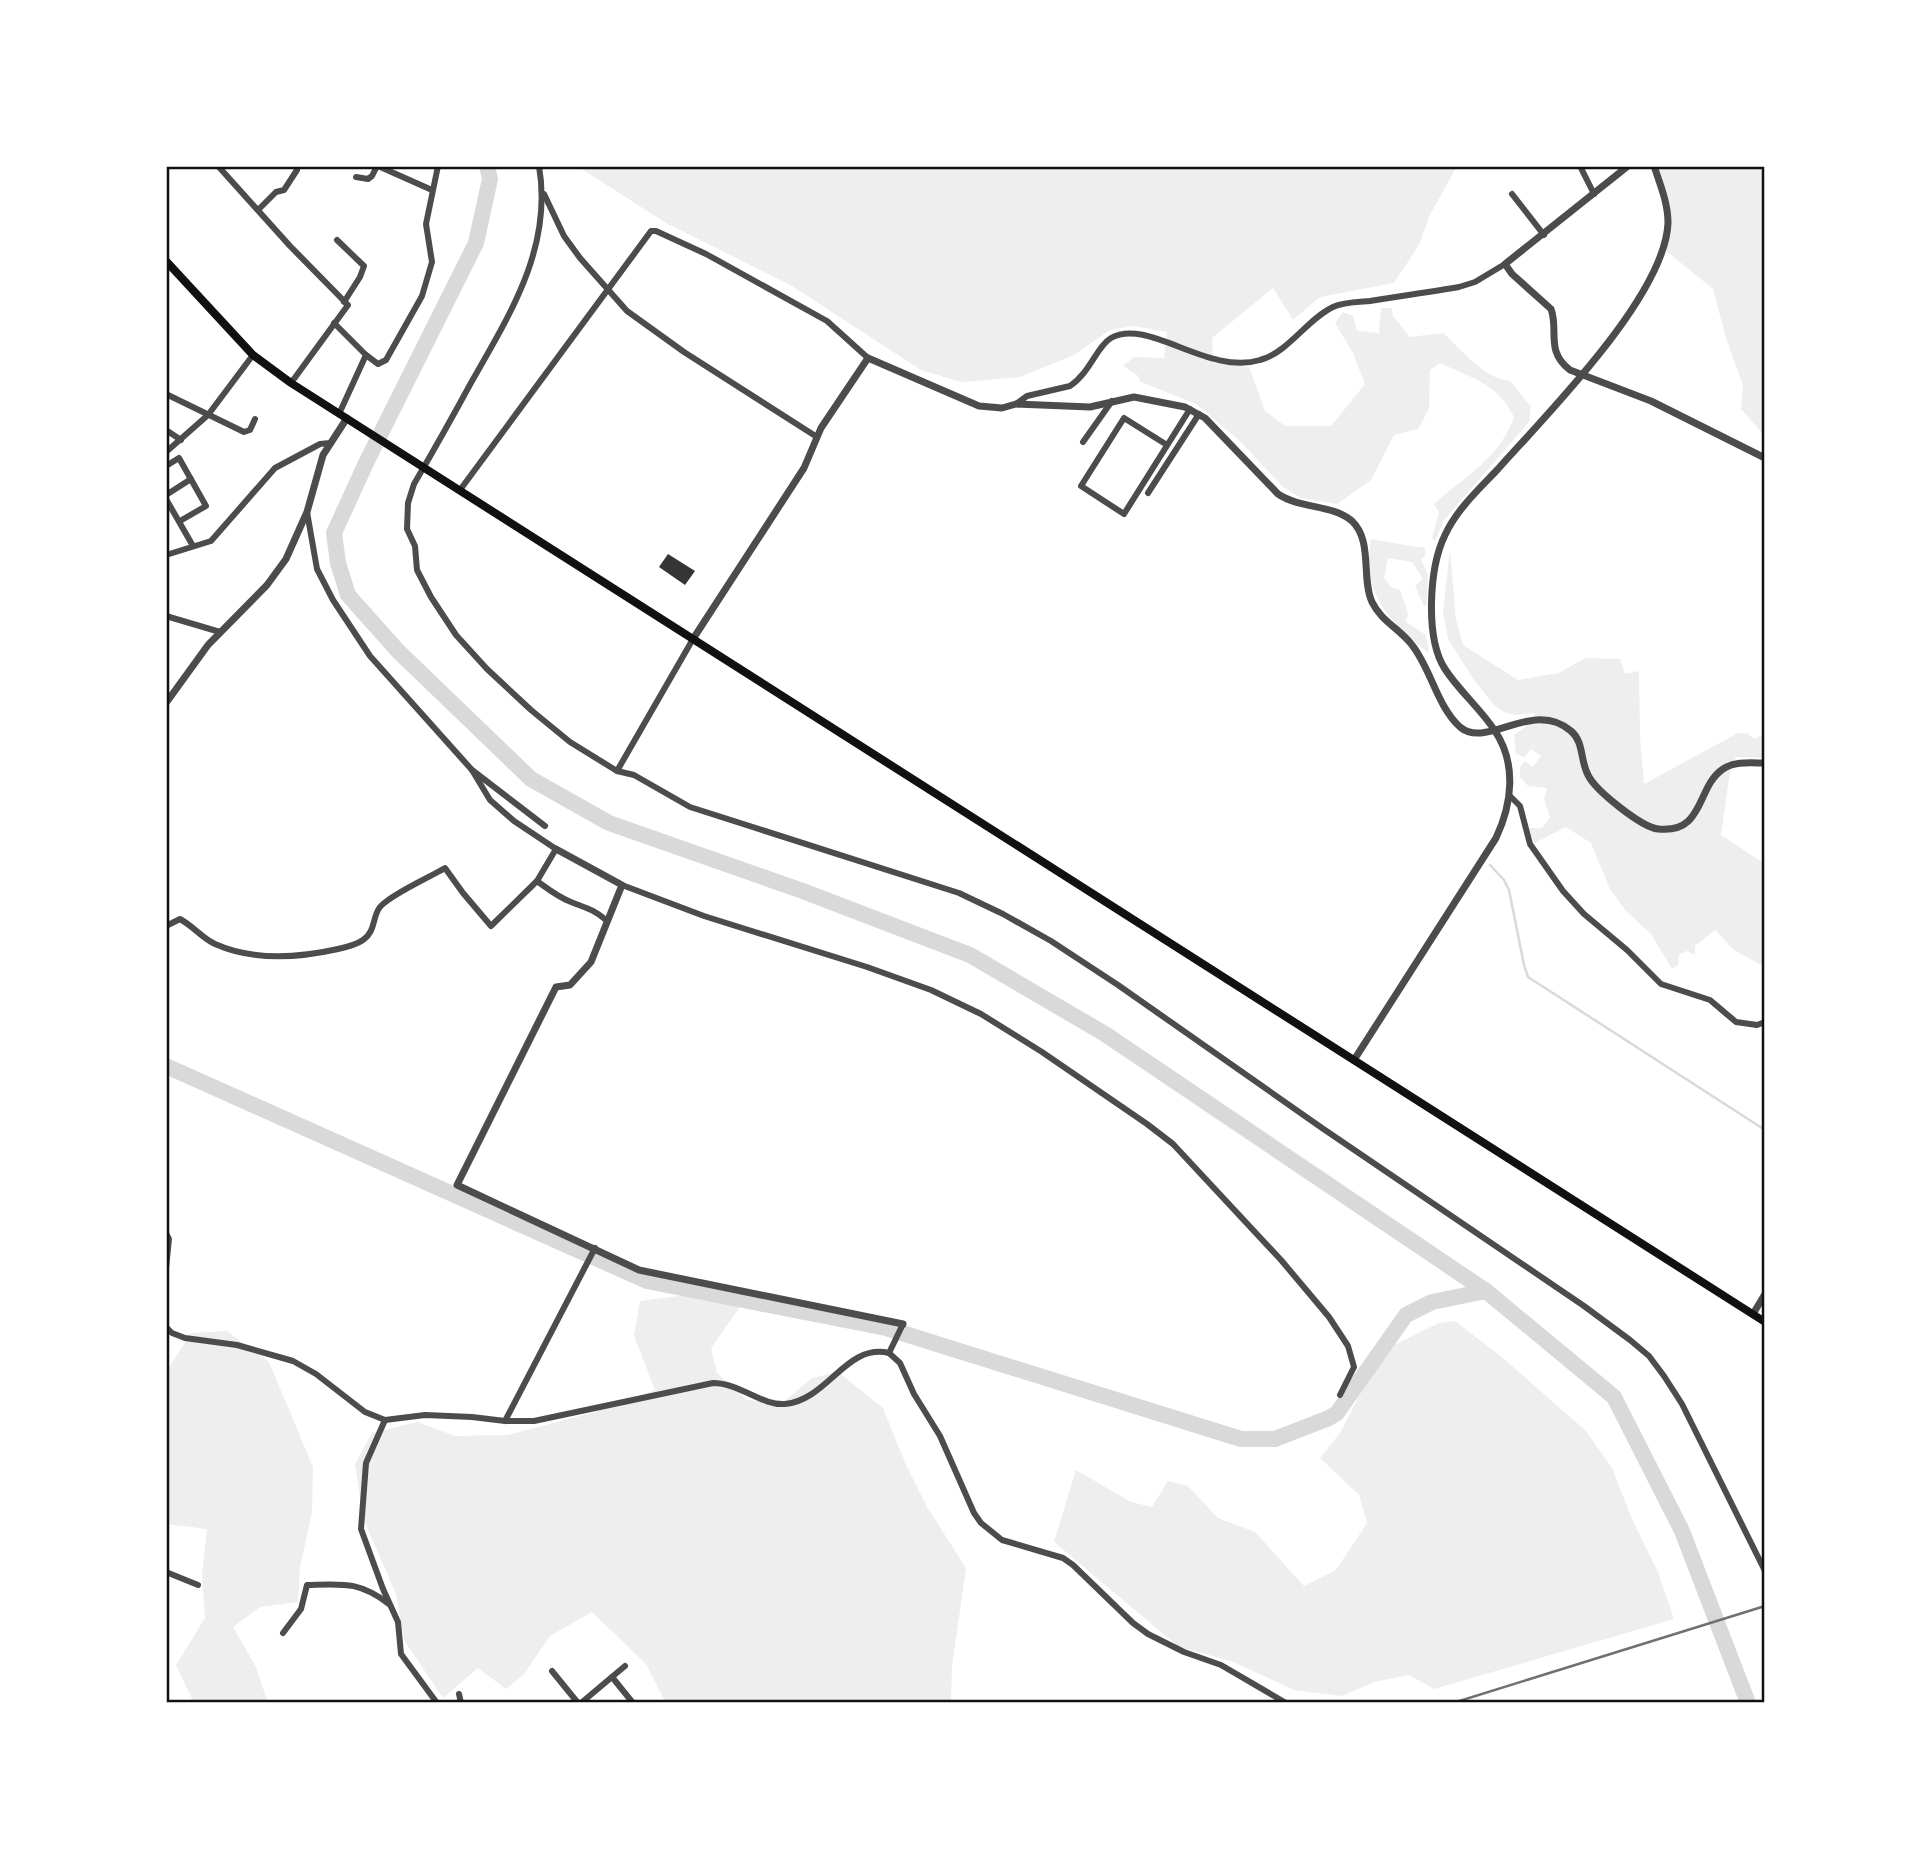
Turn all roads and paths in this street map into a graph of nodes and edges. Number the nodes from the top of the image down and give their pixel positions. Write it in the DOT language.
graph roads {
  1 [pos="218,166"];
  2 [pos="377,166"];
  3 [pos="438,166"];
  4 [pos="539,166"];
  5 [pos="1580,166"];
  6 [pos="1628,166"];
  7 [pos="1654,166"];
  8 [pos="297,170"];
  9 [pos="356,177"];
  10 [pos="432,190"];
  11 [pos="543,192"];
  12 [pos="1512,194"];
  13 [pos="1594,194"];
  14 [pos="258,210"];
  15 [pos="1544,235"];
  16 [pos="337,240"];
  17 [pos="166,261"];
  18 [pos="1506,264"];
  19 [pos="608,289"];
  20 [pos="344,302"];
  21 [pos="334,323"];
  22 [pos="253,355"];
  23 [pos="366,355"];
  24 [pos="868,358"];
  25 [pos="1581,374"];
  26 [pos="291,383"];
  27 [pos="166,394"];
  28 [pos="1112,401"];
  29 [pos="1016,404"];
  30 [pos="1189,409"];
  31 [pos="1199,414"];
  32 [pos="208,415"];
  33 [pos="343,416"];
  34 [pos="255,419"];
  35 [pos="166,430"];
  36 [pos="817,437"];
  37 [pos="181,440"];
  38 [pos="1083,442"];
  39 [pos="330,443"];
  40 [pos="1167,445"];
  41 [pos="166,452"];
  42 [pos="1765,458"];
  43 [pos="166,466"];
  44 [pos="424,468"];
  45 [pos="191,479"];
  46 [pos="460,490"];
  47 [pos="1148,493"];
  48 [pos="166,497"];
  49 [pos="307,512"];
  50 [pos="180,521"];
  51 [pos="193,546"];
  52 [pos="166,555"];
  53 [pos="166,616"];
  54 [pos="220,632"];
  55 [pos="693,639"];
  56 [pos="166,703"];
  57 [pos="1495,730"];
  58 [pos="1765,763"];
  59 [pos="472,770"];
  60 [pos="618,771"];
  61 [pos="1510,795"];
  62 [pos="545,826"];
  63 [pos="556,849"];
  64 [pos="537,881"];
  65 [pos="622,885"];
  66 [pos="606,920"];
  67 [pos="166,926"];
  68 [pos="1765,1022"];
  69 [pos="1354,1060"];
  70 [pos="166,1233"];
  71 [pos="593,1254"];
  72 [pos="166,1268"];
  73 [pos="1765,1294"];
  74 [pos="1753,1314"];
  75 [pos="1765,1322"];
  76 [pos="902,1326"];
  77 [pos="166,1327"];
  78 [pos="889,1353"];
  79 [pos="1340,1395"];
  80 [pos="385,1420"];
  81 [pos="505,1421"];
  82 [pos="166,1572"];
  83 [pos="1765,1572"];
  84 [pos="198,1585"];
  85 [pos="390,1605"];
  86 [pos="283,1633"];
  87 [pos="625,1666"];
  88 [pos="552,1671"];
  89 [pos="612,1677"];
  90 [pos="459,1694"];
  91 [pos="437,1703"];
  92 [pos="461,1703"];
  93 [pos="580,1703"];
  94 [pos="633,1703"];
  95 [pos="1286,1703"];
  1 -- 14 [label="street"];
  2 -- 9 [label="street"];
  2 -- 10 [label="street"];
  3 -- 10 [label="street"];
  4 -- 11 [label="street"];
  5 -- 13 [label="street"];
  6 -- 13 [label="street"];
  7 -- 25 [label="street"];
  8 -- 14 [label="street"];
  10 -- 23 [label="street"];
  11 -- 19 [label="street"];
  11 -- 44 [label="street"];
  12 -- 15 [label="street"];
  13 -- 15 [label="street"];
  14 -- 20 [label="street"];
  15 -- 18 [label="street"];
  16 -- 20 [label="street"];
  17 -- 22 [label="main road"];
  18 -- 25 [label="street"];
  18 -- 29 [label="street"];
  19 -- 24 [label="street"];
  19 -- 36 [label="street"];
  19 -- 46 [label="street"];
  20 -- 21 [label="street"];
  21 -- 23 [label="street"];
  21 -- 26 [label="street"];
  22 -- 26 [label="main road"];
  22 -- 32 [label="street"];
  23 -- 33 [label="street"];
  24 -- 29 [label="street"];
  24 -- 36 [label="street"];
  25 -- 42 [label="street"];
  25 -- 57 [label="street"];
  26 -- 33 [label="main road"];
  27 -- 32 [label="street"];
  28 -- 29 [label="street"];
  28 -- 30 [label="street"];
  28 -- 38 [label="street"];
  30 -- 31 [label="street"];
  30 -- 40 [label="street"];
  31 -- 47 [label="street"];
  31 -- 57 [label="street"];
  32 -- 34 [label="street"];
  32 -- 37 [label="street"];
  33 -- 39 [label="street"];
  33 -- 44 [label="main road"];
  35 -- 37 [label="street"];
  36 -- 55 [label="street"];
  37 -- 41 [label="street"];
  39 -- 49 [label="street"];
  39 -- 51 [label="street"];
  40 -- 40 [label="street"];
  43 -- 45 [label="street"];
  44 -- 46 [label="main road"];
  44 -- 60 [label="street"];
  45 -- 48 [label="street"];
  45 -- 50 [label="street"];
  46 -- 55 [label="main road"];
  48 -- 50 [label="street"];
  49 -- 54 [label="street"];
  49 -- 59 [label="street"];
  50 -- 51 [label="street"];
  51 -- 52 [label="street"];
  53 -- 54 [label="street"];
  54 -- 56 [label="street"];
  55 -- 60 [label="street"];
  55 -- 69 [label="main road"];
  57 -- 58 [label="street"];
  57 -- 61 [label="street"];
  59 -- 62 [label="street"];
  59 -- 63 [label="street"];
  60 -- 83 [label="street"];
  61 -- 68 [label="street"];
  61 -- 69 [label="street"];
  63 -- 64 [label="street"];
  63 -- 65 [label="street"];
  64 -- 66 [label="street"];
  64 -- 67 [label="street"];
  65 -- 66 [label="street"];
  65 -- 79 [label="street"];
  66 -- 71 [label="street"];
  69 -- 74 [label="main road"];
  70 -- 72 [label="street"];
  71 -- 76 [label="street"];
  71 -- 81 [label="street"];
  73 -- 74 [label="street"];
  74 -- 75 [label="main road"];
  76 -- 78 [label="street"];
  77 -- 80 [label="street"];
  78 -- 81 [label="street"];
  78 -- 95 [label="street"];
  80 -- 81 [label="street"];
  80 -- 85 [label="street"];
  82 -- 84 [label="street"];
  85 -- 86 [label="street"];
  85 -- 91 [label="street"];
  87 -- 89 [label="street"];
  88 -- 93 [label="street"];
  89 -- 93 [label="street"];
  89 -- 94 [label="street"];
  90 -- 92 [label="street"];
}
